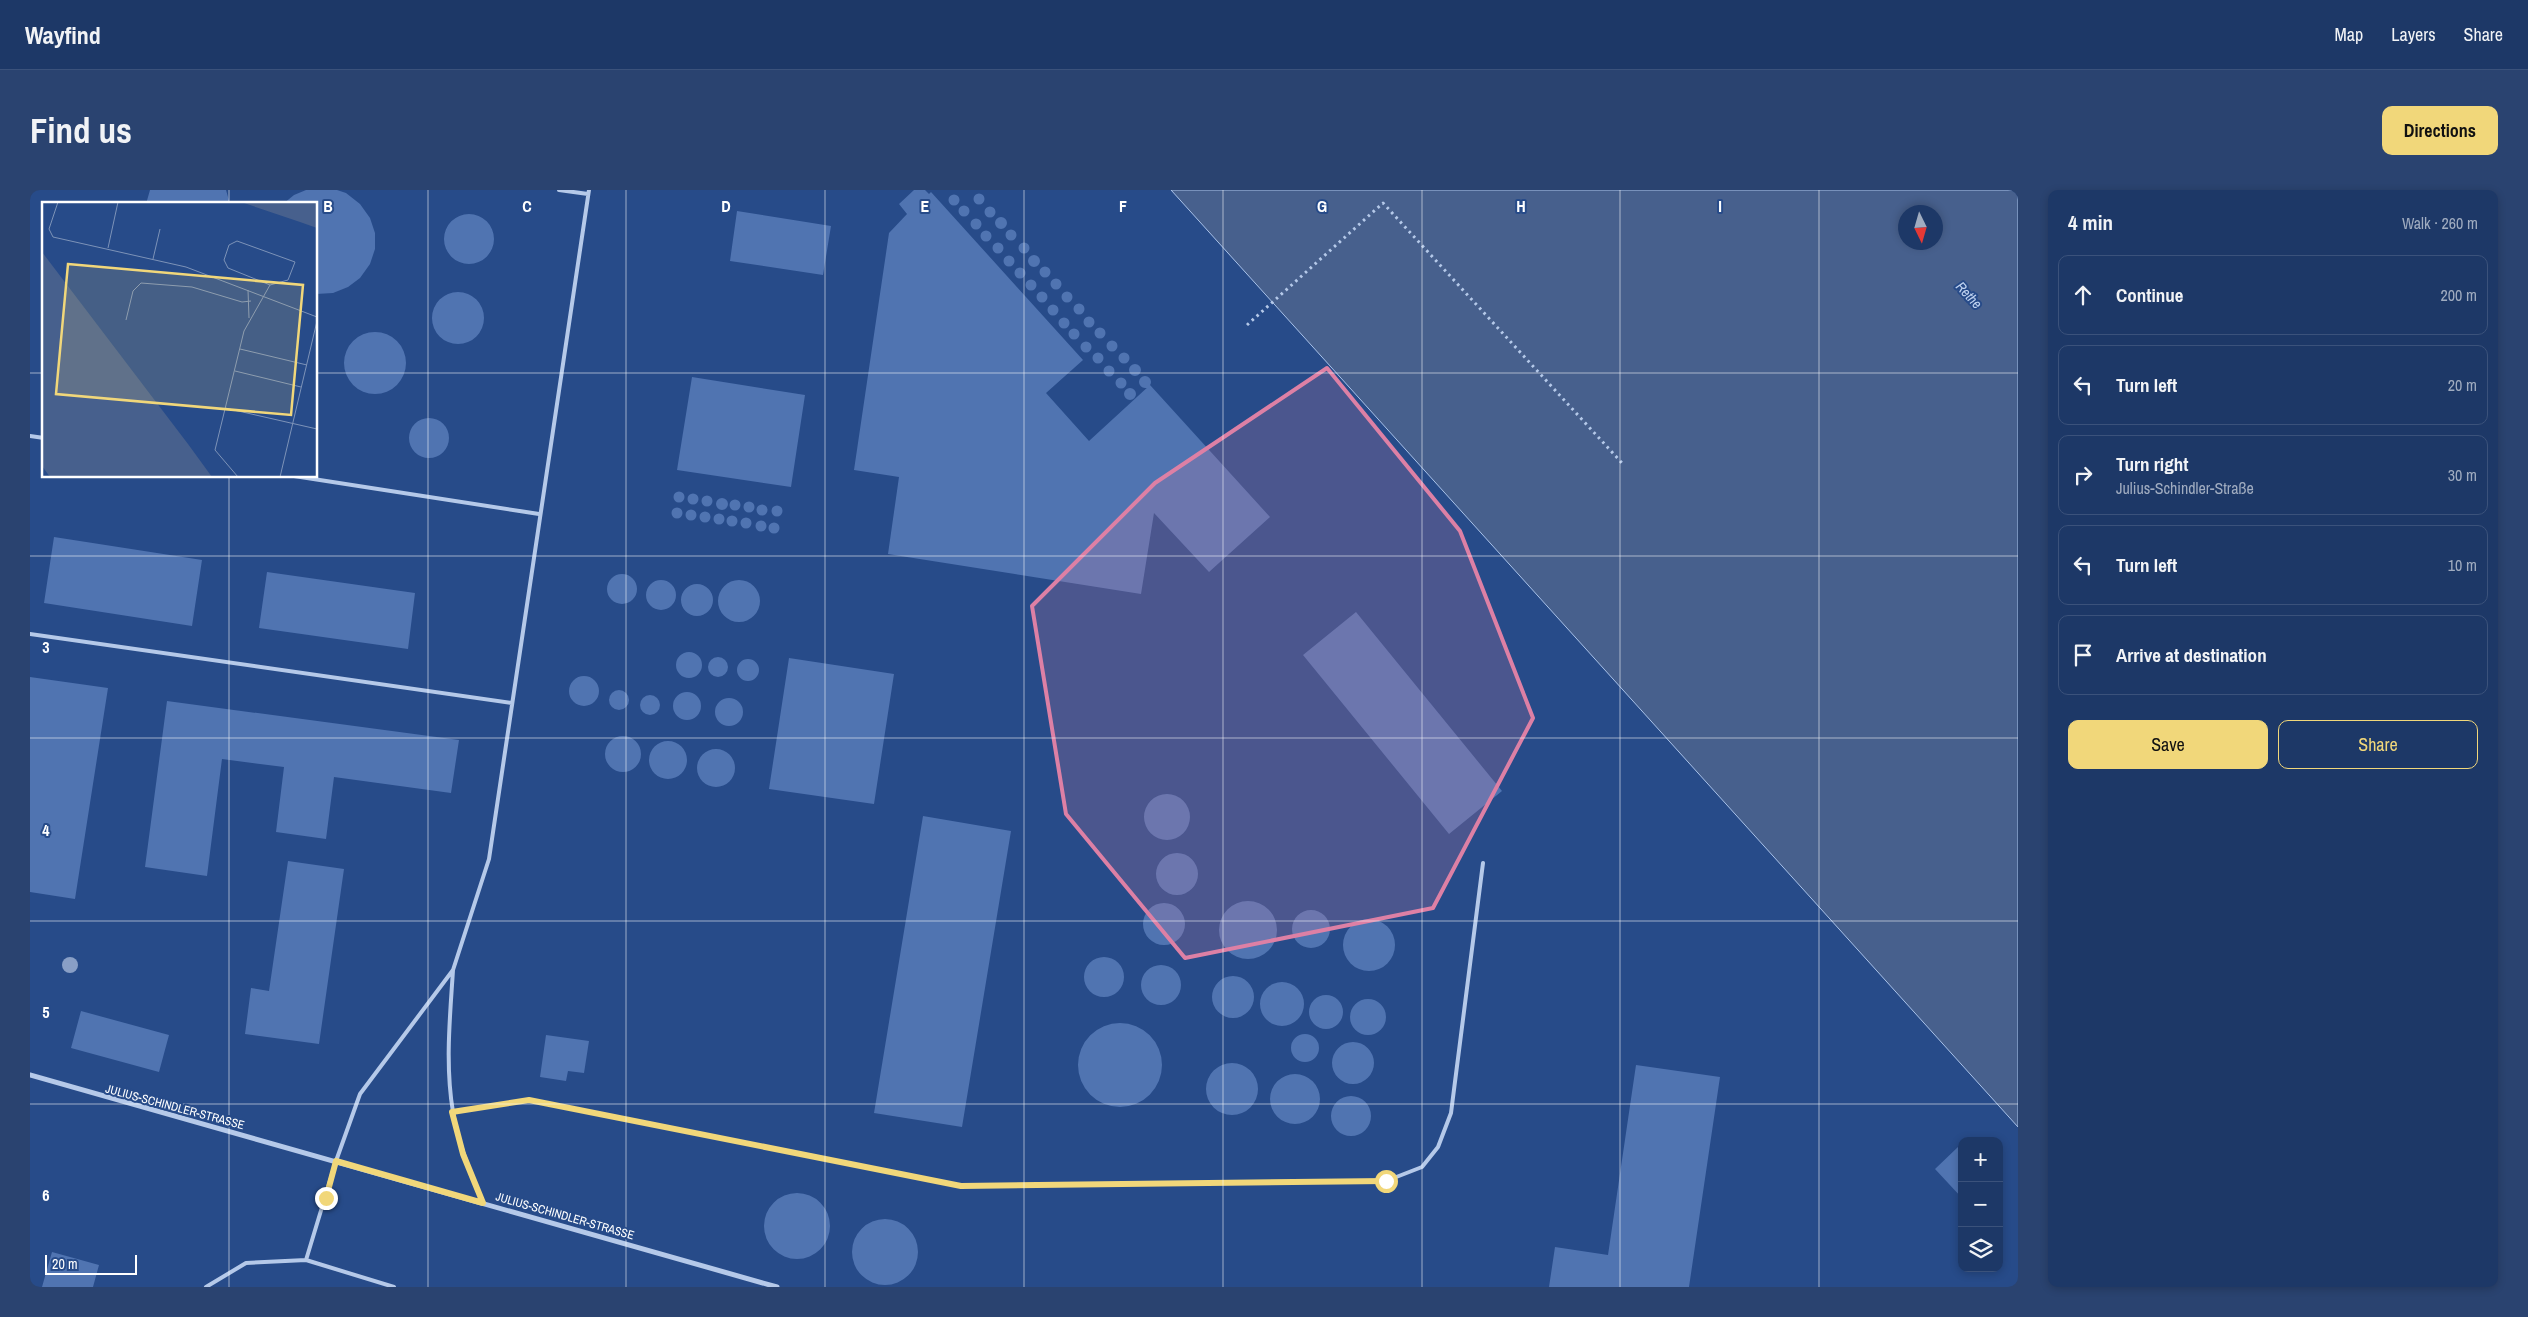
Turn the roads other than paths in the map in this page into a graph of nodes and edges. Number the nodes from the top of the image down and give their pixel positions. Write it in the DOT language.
graph roads {
  1 [pos="559,190"];
  2 [pos="589,192"];
  3 [pos="307,478"];
  4 [pos="539,514"];
  5 [pos="30,634"];
  6 [pos="512,703"];
  7 [pos="1483,863"];
  8 [pos="453,970"];
  9 [pos="30,1075"];
  10 [pos="452,1112"];
  11 [pos="336,1161"];
  12 [pos="483,1203"];
  13 [pos="306,1260"];
  14 [pos="206,1287"];
  15 [pos="394,1287"];
  16 [pos="777,1287"];
  1 -- 2 [label="lane"];
  2 -- 4 [label="lane"];
  3 -- 4 [label="lane"];
  4 -- 6 [label="lane"];
  5 -- 6 [label="lane"];
  6 -- 8 [label="lane"];
  7 -- 10 [label="lane"];
  8 -- 10 [label="lane"];
  8 -- 11 [label="lane"];
  9 -- 11 [label="street, JULIUS-SCHINDLER-STRASSE"];
  10 -- 12 [label="lane"];
  11 -- 12 [label="street, JULIUS-SCHINDLER-STRASSE"];
  11 -- 13 [label="lane"];
  12 -- 16 [label="street, JULIUS-SCHINDLER-STRASSE"];
  13 -- 14 [label="lane"];
  13 -- 15 [label="lane"];
}
